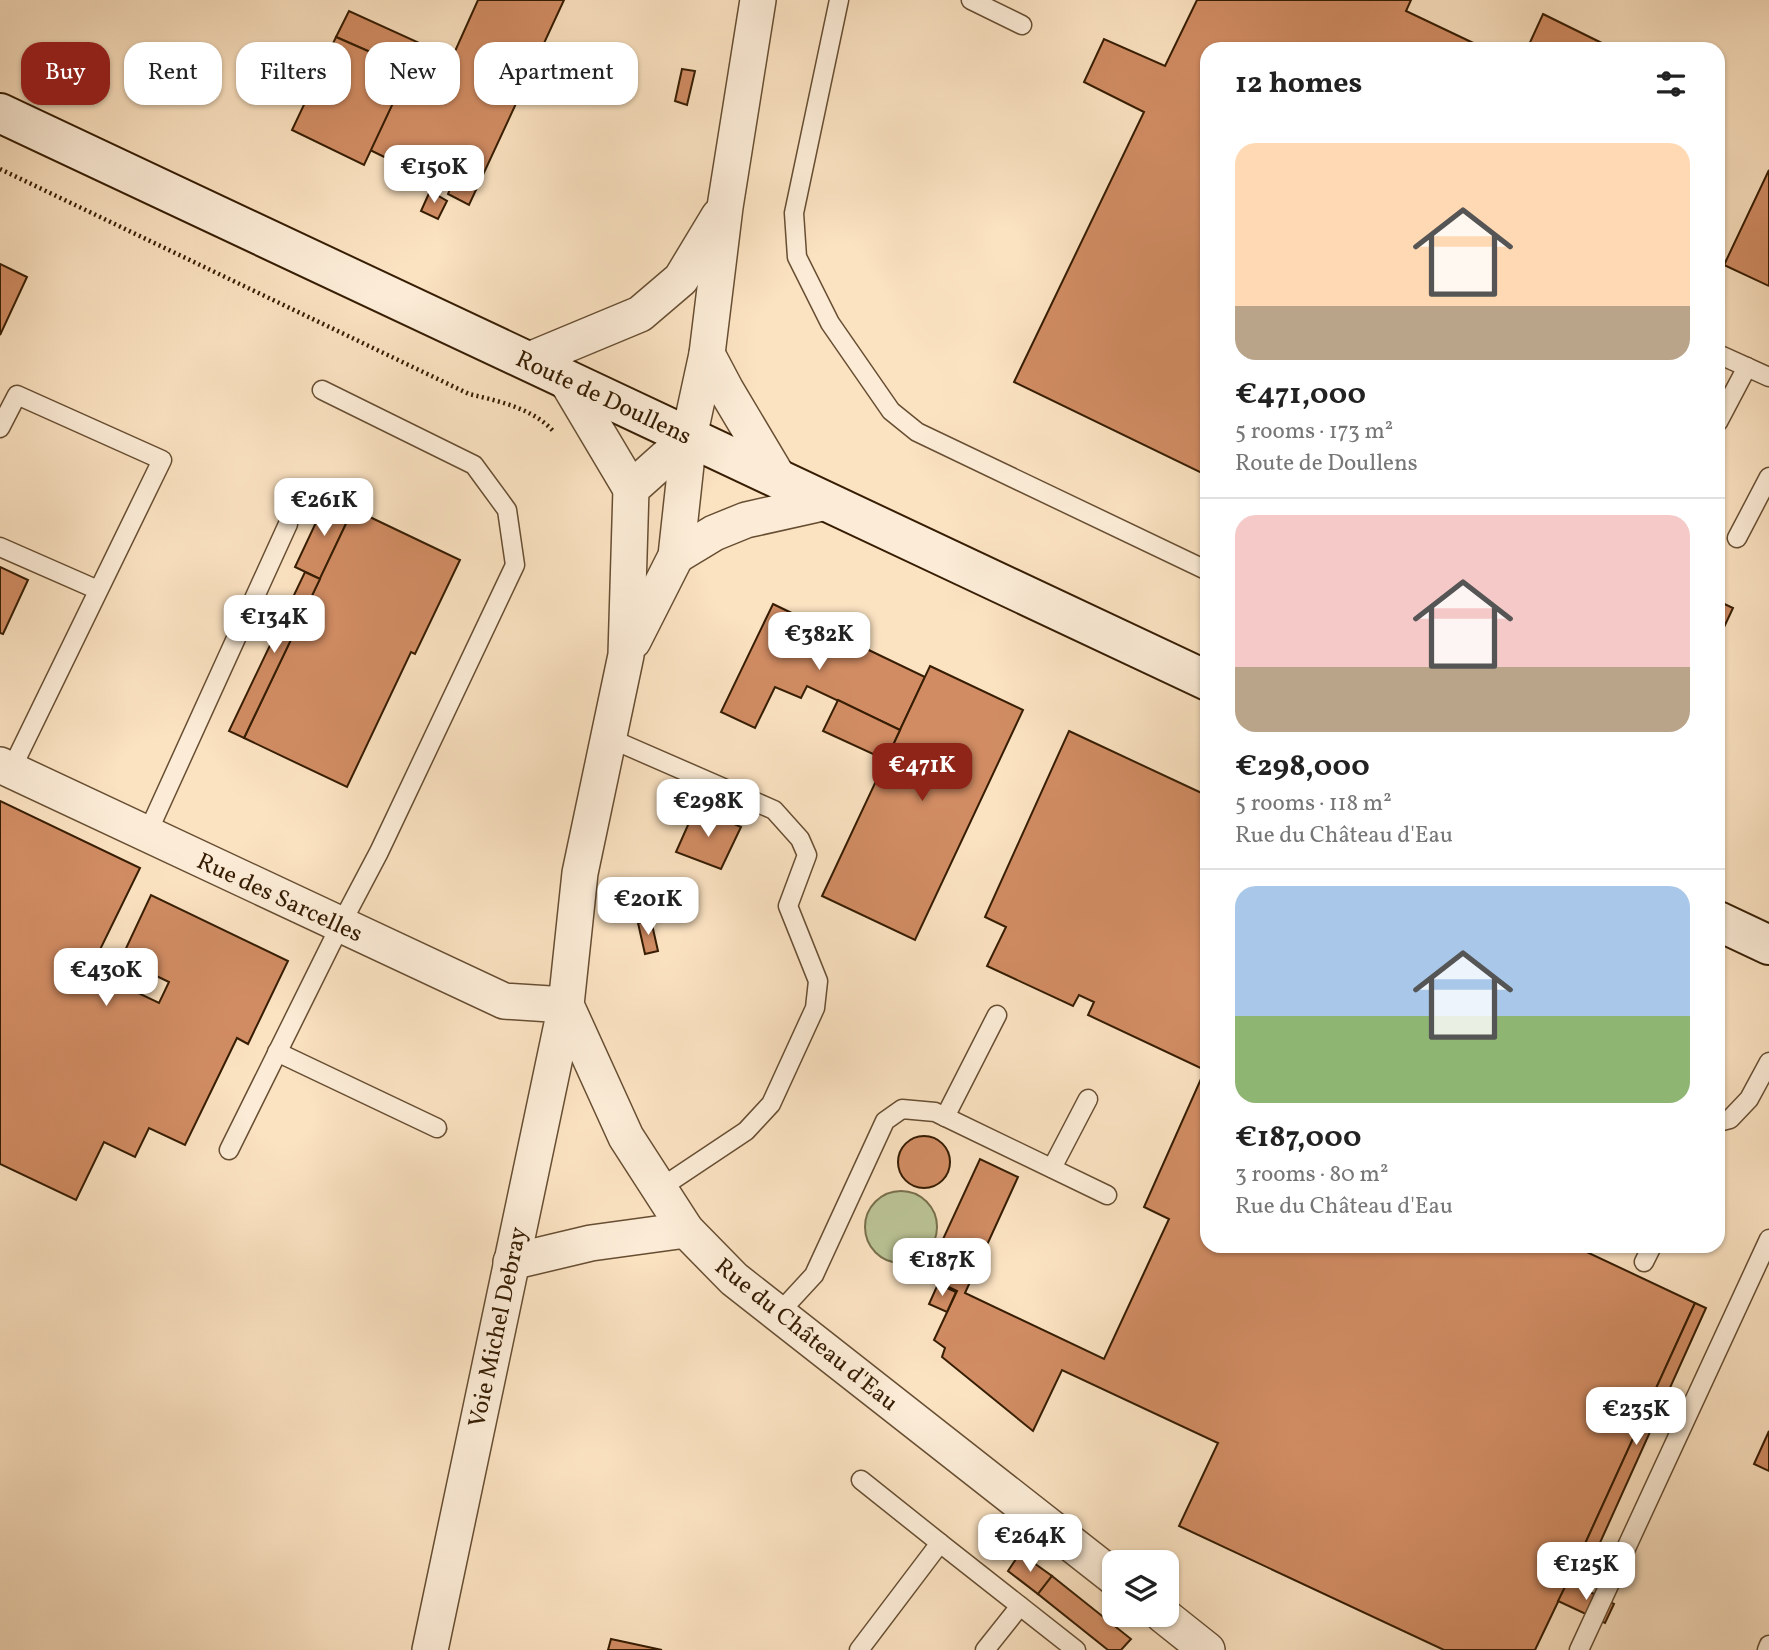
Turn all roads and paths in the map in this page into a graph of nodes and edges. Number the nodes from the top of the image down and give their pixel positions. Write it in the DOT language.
graph roads {
  1 [pos="758,0"];
  2 [pos="839,0"];
  3 [pos="971,0"];
  4 [pos="1022,25"];
  5 [pos="0,113"];
  6 [pos="0,169"];
  7 [pos="725,207"];
  8 [pos="708,354"];
  9 [pos="1725,357"];
  10 [pos="527,361"];
  11 [pos="1747,367"];
  12 [pos="1769,377"];
  13 [pos="565,378"];
  14 [pos="322,390"];
  15 [pos="1725,409"];
  16 [pos="0,428"];
  17 [pos="556,434"];
  18 [pos="689,437"];
  19 [pos="1769,477"];
  20 [pos="779,480"];
  21 [pos="631,489"];
  22 [pos="827,502"];
  23 [pos="288,524"];
  24 [pos="1737,538"];
  25 [pos="0,547"];
  26 [pos="676,556"];
  27 [pos="1200,567"];
  28 [pos="98,590"];
  29 [pos="626,655"];
  30 [pos="1200,677"];
  31 [pos="609,738"];
  32 [pos="5,768"];
  33 [pos="147,834"];
  34 [pos="1725,924"];
  35 [pos="340,926"];
  36 [pos="1769,945"];
  37 [pos="566,1005"];
  38 [pos="997,1015"];
  39 [pos="277,1052"];
  40 [pos="1769,1062"];
  41 [pos="1088,1099"];
  42 [pos="945,1117"];
  43 [pos="1725,1120"];
  44 [pos="438,1128"];
  45 [pos="229,1150"];
  46 [pos="1052,1168"];
  47 [pos="659,1189"];
  48 [pos="1107,1195"];
  49 [pos="686,1230"];
  50 [pos="1769,1239"];
  51 [pos="511,1262"];
  52 [pos="778,1314"];
  53 [pos="861,1480"];
  54 [pos="940,1543"];
  55 [pos="1102,1568"];
  56 [pos="1020,1606"];
  57 [pos="1178,1627"];
  58 [pos="1769,1645"];
  59 [pos="430,1650"];
  60 [pos="859,1650"];
  61 [pos="985,1650"];
  62 [pos="1076,1650"];
  63 [pos="1207,1650"];
  64 [pos="1580,1650"];
  65 [pos="1767,1650"];
  1 -- 7 [label="street"];
  2 -- 27 [label="lane"];
  3 -- 4 [label="lane"];
  5 -- 10 [label="street, Route de Doullens"];
  6 -- 17 [label="path"];
  7 -- 8 [label="street"];
  7 -- 10 [label="street"];
  8 -- 18 [label="street"];
  8 -- 20 [label="street"];
  9 -- 11 [label="lane"];
  10 -- 13 [label="street, Route de Doullens"];
  11 -- 12 [label="lane"];
  11 -- 15 [label="lane"];
  13 -- 18 [label="street, Route de Doullens"];
  13 -- 21 [label="street"];
  14 -- 35 [label="lane"];
  16 -- 28 [label="lane"];
  18 -- 20 [label="street, Route de Doullens"];
  18 -- 21 [label="street"];
  18 -- 26 [label="street"];
  19 -- 24 [label="lane"];
  20 -- 22 [label="street, Route de Doullens"];
  21 -- 29 [label="street"];
  22 -- 26 [label="street"];
  22 -- 30 [label="street, Route de Doullens"];
  23 -- 33 [label="lane"];
  25 -- 28 [label="lane"];
  26 -- 29 [label="street"];
  28 -- 32 [label="lane"];
  29 -- 31 [label="street"];
  31 -- 37 [label="street"];
  31 -- 47 [label="lane"];
  32 -- 33 [label="street, Rue des Sarcelles"];
  33 -- 35 [label="street, Rue des Sarcelles"];
  34 -- 36 [label="street"];
  35 -- 37 [label="street, Rue des Sarcelles"];
  35 -- 39 [label="lane"];
  37 -- 47 [label="street, Rue du Château d'Eau"];
  37 -- 51 [label="street, Voie Michel Debray"];
  38 -- 42 [label="lane"];
  39 -- 44 [label="lane"];
  39 -- 45 [label="lane"];
  40 -- 43 [label="lane"];
  41 -- 46 [label="lane"];
  42 -- 46 [label="lane"];
  42 -- 52 [label="lane"];
  46 -- 48 [label="lane"];
  47 -- 49 [label="street, Rue du Château d'Eau"];
  49 -- 51 [label="street"];
  49 -- 52 [label="street, Rue du Château d'Eau"];
  50 -- 64 [label="lane"];
  51 -- 59 [label="street, Voie Michel Debray"];
  52 -- 55 [label="street, Rue du Château d'Eau"];
  53 -- 54 [label="lane"];
  54 -- 56 [label="lane"];
  54 -- 60 [label="lane"];
  56 -- 61 [label="lane"];
  56 -- 62 [label="lane"];
  57 -- 63 [label="street"];
  58 -- 65 [label="lane"];
}
